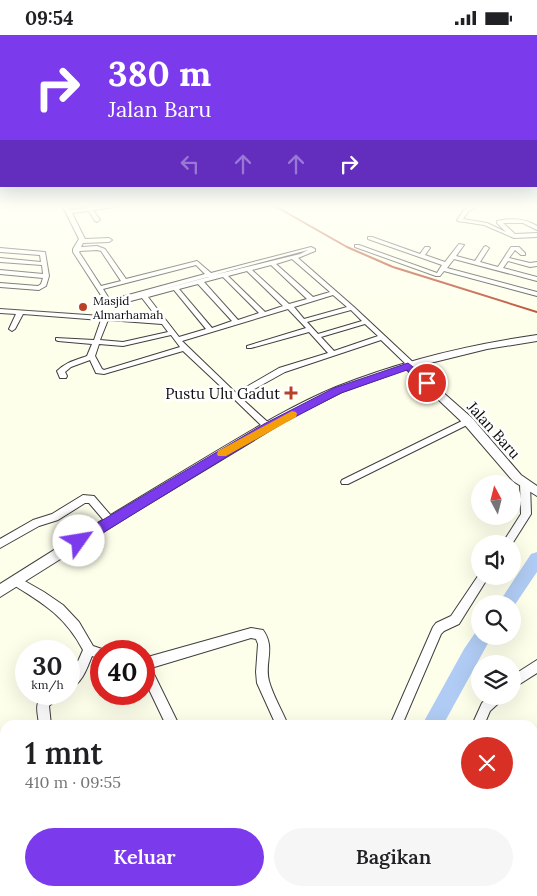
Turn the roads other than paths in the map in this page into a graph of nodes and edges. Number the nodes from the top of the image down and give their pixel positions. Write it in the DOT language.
graph roads {
  1 [pos="78,245"];
  2 [pos="390,245"];
  3 [pos="458,245"];
  4 [pos="458,245"];
  5 [pos="357,246"];
  6 [pos="427,248"];
  7 [pos="486,248"];
  8 [pos="76,249"];
  9 [pos="0,250"];
  10 [pos="523,254"];
  11 [pos="421,256"];
  12 [pos="293,257"];
  13 [pos="454,257"];
  14 [pos="506,259"];
  15 [pos="0,260"];
  16 [pos="272,263"];
  17 [pos="476,263"];
  18 [pos="45,264"];
  19 [pos="537,264"];
  20 [pos="445,266"];
  21 [pos="248,269"];
  22 [pos="500,269"];
  23 [pos="0,272"];
  24 [pos="224,275"];
  25 [pos="46,276"];
  26 [pos="211,276"];
  27 [pos="537,279"];
  28 [pos="125,282"];
  29 [pos="200,282"];
  30 [pos="0,285"];
  31 [pos="99,288"];
  32 [pos="175,288"];
  33 [pos="536,291"];
  34 [pos="334,293"];
  35 [pos="144,296"];
  36 [pos="312,300"];
  37 [pos="108,303"];
  38 [pos="289,307"];
  39 [pos="352,308"];
  40 [pos="0,311"];
  41 [pos="20,313"];
  42 [pos="264,314"];
  43 [pos="105,319"];
  44 [pos="304,321"];
  45 [pos="164,322"];
  46 [pos="366,322"];
  47 [pos="237,323"];
  48 [pos="12,329"];
  49 [pos="310,329"];
  50 [pos="210,331"];
  51 [pos="172,333"];
  52 [pos="317,336"];
  53 [pos="382,337"];
  54 [pos="537,338"];
  55 [pos="58,339"];
  56 [pos="176,340"];
  57 [pos="95,342"];
  58 [pos="249,347"];
  59 [pos="184,349"];
  60 [pos="332,353"];
  61 [pos="92,357"];
  62 [pos="410,365"];
  63 [pos="64,376"];
  64 [pos="234,397"];
  65 [pos="468,421"];
  66 [pos="268,427"];
  67 [pos="344,482"];
  68 [pos="525,484"];
  69 [pos="537,492"];
  70 [pos="110,521"];
  71 [pos="513,535"];
  72 [pos="0,544"];
  73 [pos="16,581"];
  74 [pos="478,585"];
  75 [pos="0,591"];
  76 [pos="89,650"];
  77 [pos="155,663"];
  78 [pos="537,666"];
  79 [pos="80,670"];
  80 [pos="521,677"];
  81 [pos="155,688"];
  82 [pos="43,705"];
  83 [pos="488,705"];
  84 [pos="45,720"];
  85 [pos="171,720"];
  86 [pos="280,720"];
  87 [pos="398,720"];
  88 [pos="480,720"];
  1 -- 8 [label="street"];
  2 -- 11 [label="street"];
  3 -- 13 [label="street"];
  4 -- 20 [label="street"];
  5 -- 20 [label="street"];
  6 -- 11 [label="street"];
  7 -- 17 [label="street"];
  8 -- 28 [label="street"];
  8 -- 31 [label="street"];
  9 -- 18 [label="street"];
  10 -- 14 [label="street"];
  11 -- 20 [label="street"];
  12 -- 16 [label="street"];
  12 -- 26 [label="street"];
  12 -- 34 [label="street"];
  13 -- 17 [label="street"];
  13 -- 20 [label="street"];
  14 -- 19 [label="street"];
  14 -- 22 [label="street"];
  15 -- 18 [label="street"];
  16 -- 21 [label="street"];
  16 -- 36 [label="street"];
  17 -- 22 [label="street"];
  18 -- 25 [label="street"];
  20 -- 33 [label="street"];
  21 -- 24 [label="street"];
  21 -- 38 [label="street"];
  22 -- 27 [label="street"];
  23 -- 25 [label="street"];
  24 -- 29 [label="street"];
  24 -- 42 [label="street"];
  25 -- 30 [label="street"];
  26 -- 28 [label="street"];
  26 -- 37 [label="street"];
  28 -- 31 [label="street"];
  29 -- 32 [label="street"];
  29 -- 47 [label="street"];
  31 -- 37 [label="street"];
  32 -- 35 [label="street"];
  32 -- 50 [label="street"];
  34 -- 36 [label="street"];
  34 -- 39 [label="street"];
  35 -- 37 [label="street"];
  35 -- 45 [label="street"];
  36 -- 38 [label="street"];
  38 -- 42 [label="street"];
  38 -- 44 [label="street"];
  39 -- 44 [label="street"];
  39 -- 46 [label="street"];
  40 -- 41 [label="street"];
  41 -- 43 [label="street"];
  41 -- 48 [label="street"];
  42 -- 47 [label="street"];
  43 -- 45 [label="street"];
  43 -- 57 [label="street"];
  44 -- 49 [label="street"];
  45 -- 51 [label="street"];
  46 -- 52 [label="street"];
  46 -- 53 [label="street"];
  47 -- 50 [label="street"];
  49 -- 52 [label="street"];
  49 -- 58 [label="street"];
  50 -- 56 [label="street"];
  51 -- 56 [label="street"];
  51 -- 57 [label="street"];
  52 -- 60 [label="street"];
  53 -- 60 [label="street"];
  53 -- 62 [label="street"];
  54 -- 62 [label="street"];
  55 -- 57 [label="street"];
  56 -- 59 [label="street"];
  57 -- 61 [label="street"];
  59 -- 61 [label="street"];
  59 -- 64 [label="street"];
  60 -- 64 [label="street"];
  61 -- 63 [label="street"];
  62 -- 65 [label="street, Jalan Baru"];
  62 -- 66 [label="street"];
  64 -- 66 [label="street"];
  65 -- 67 [label="street"];
  65 -- 68 [label="street, Jalan Baru"];
  66 -- 70 [label="street"];
  68 -- 69 [label="street, Jalan Baru"];
  68 -- 71 [label="street"];
  70 -- 72 [label="street"];
  70 -- 73 [label="street"];
  73 -- 75 [label="street"];
  73 -- 76 [label="street"];
  74 -- 87 [label="street"];
  76 -- 79 [label="street"];
  77 -- 86 [label="street"];
  78 -- 80 [label="street"];
  81 -- 85 [label="street"];
  82 -- 84 [label="street"];
  83 -- 88 [label="street"];
}
